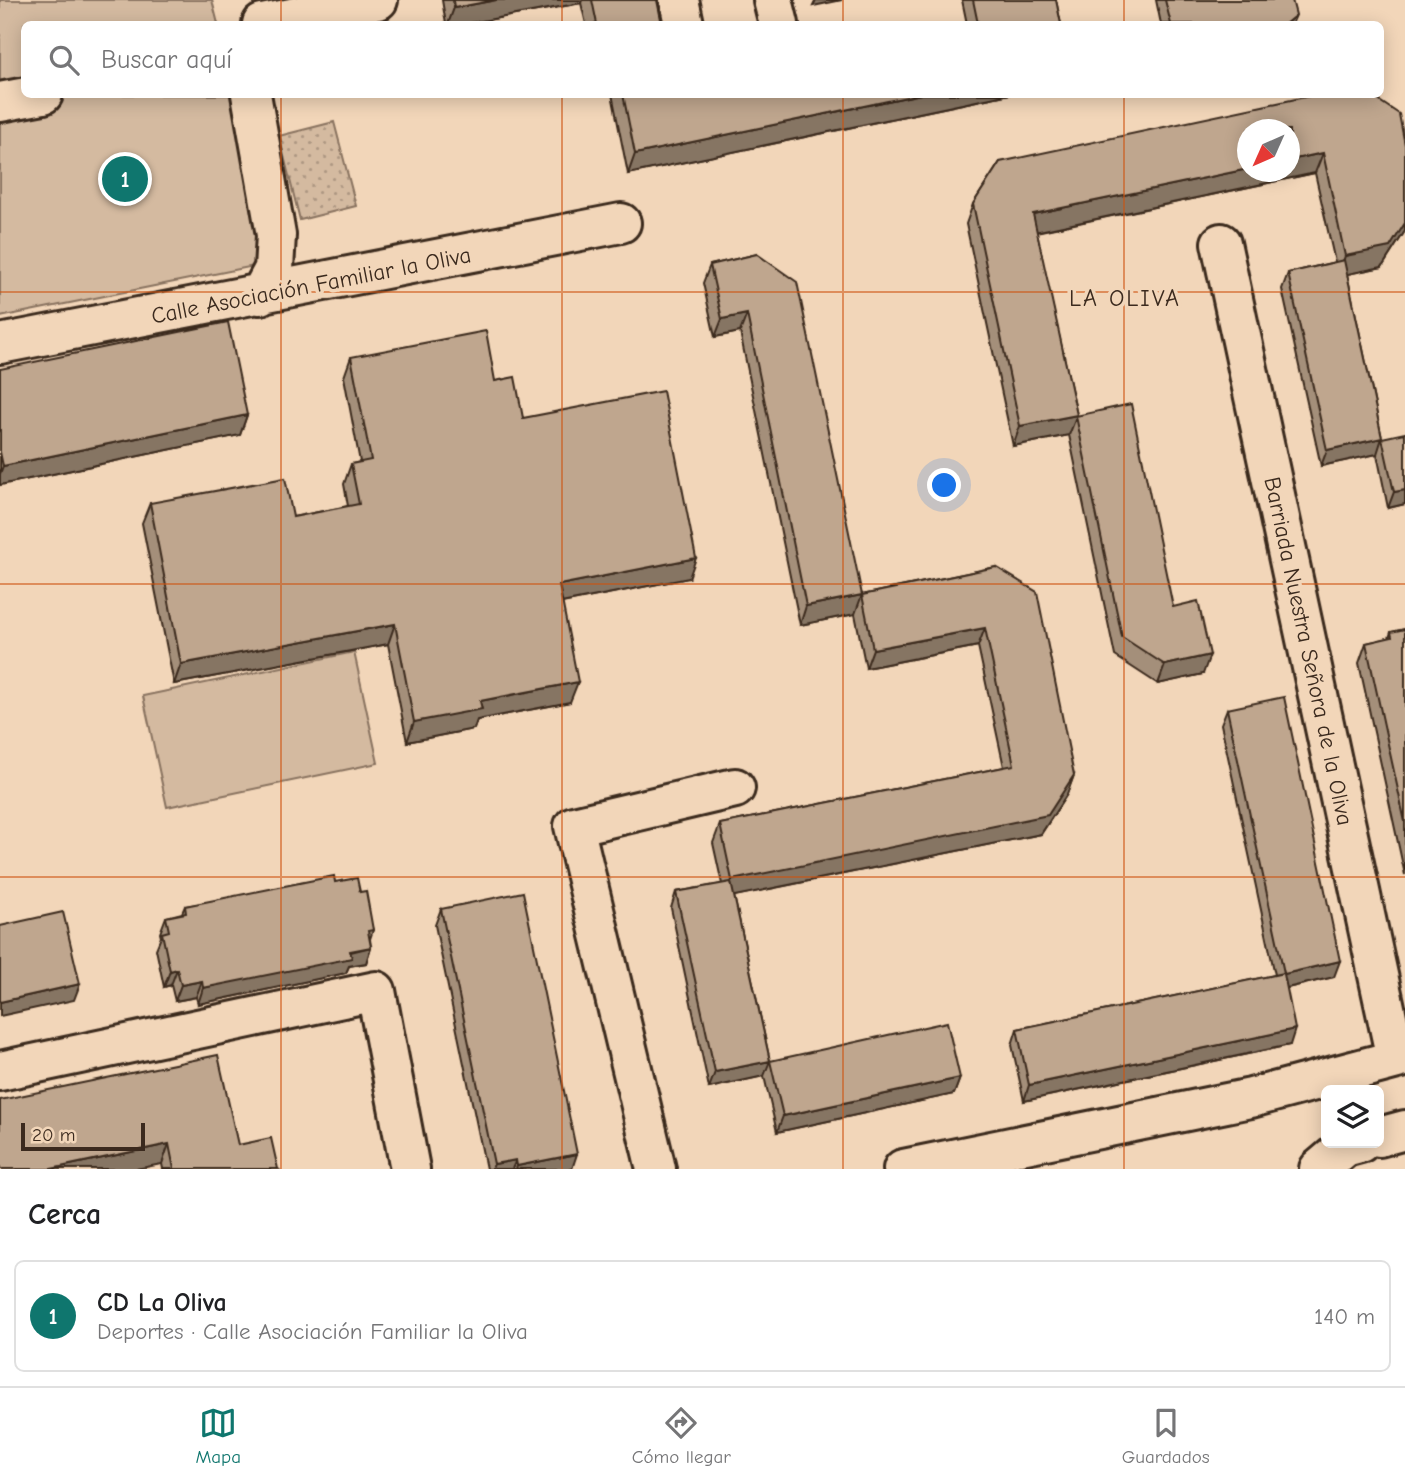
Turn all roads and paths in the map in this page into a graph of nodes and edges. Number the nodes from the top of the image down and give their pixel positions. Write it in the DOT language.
graph roads {
  1 [pos="378,0"];
  2 [pos="679,0"];
  3 [pos="774,0"];
  4 [pos="276,21"];
  5 [pos="683,21"];
  6 [pos="778,21"];
  7 [pos="24,98"];
  8 [pos="252,98"];
  9 [pos="0,103"];
  10 [pos="621,223"];
  11 [pos="1221,243"];
  12 [pos="260,295"];
  13 [pos="0,344"];
  14 [pos="735,788"];
  15 [pos="1400,1058"];
  16 [pos="0,1071"];
  17 [pos="1405,1130"];
  18 [pos="1384,1136"];
  19 [pos="1344,1148"];
  20 [pos="410,1169"];
  21 [pos="656,1169"];
  22 [pos="903,1169"];
  23 [pos="1319,1169"];
  1 -- 4 [label="street"];
  2 -- 5 [label="street"];
  3 -- 6 [label="street"];
  7 -- 9 [label="street"];
  8 -- 12 [label="street"];
  10 -- 12 [label="street, Calle Asociación Familiar la Oliva"];
  11 -- 15 [label="street, Barriada Nuestra Señora de la Oliva"];
  12 -- 13 [label="street, Calle Asociación Familiar la Oliva"];
  14 -- 21 [label="street"];
  15 -- 22 [label="street"];
  16 -- 20 [label="street"];
  17 -- 18 [label="street"];
  19 -- 23 [label="street"];
}
